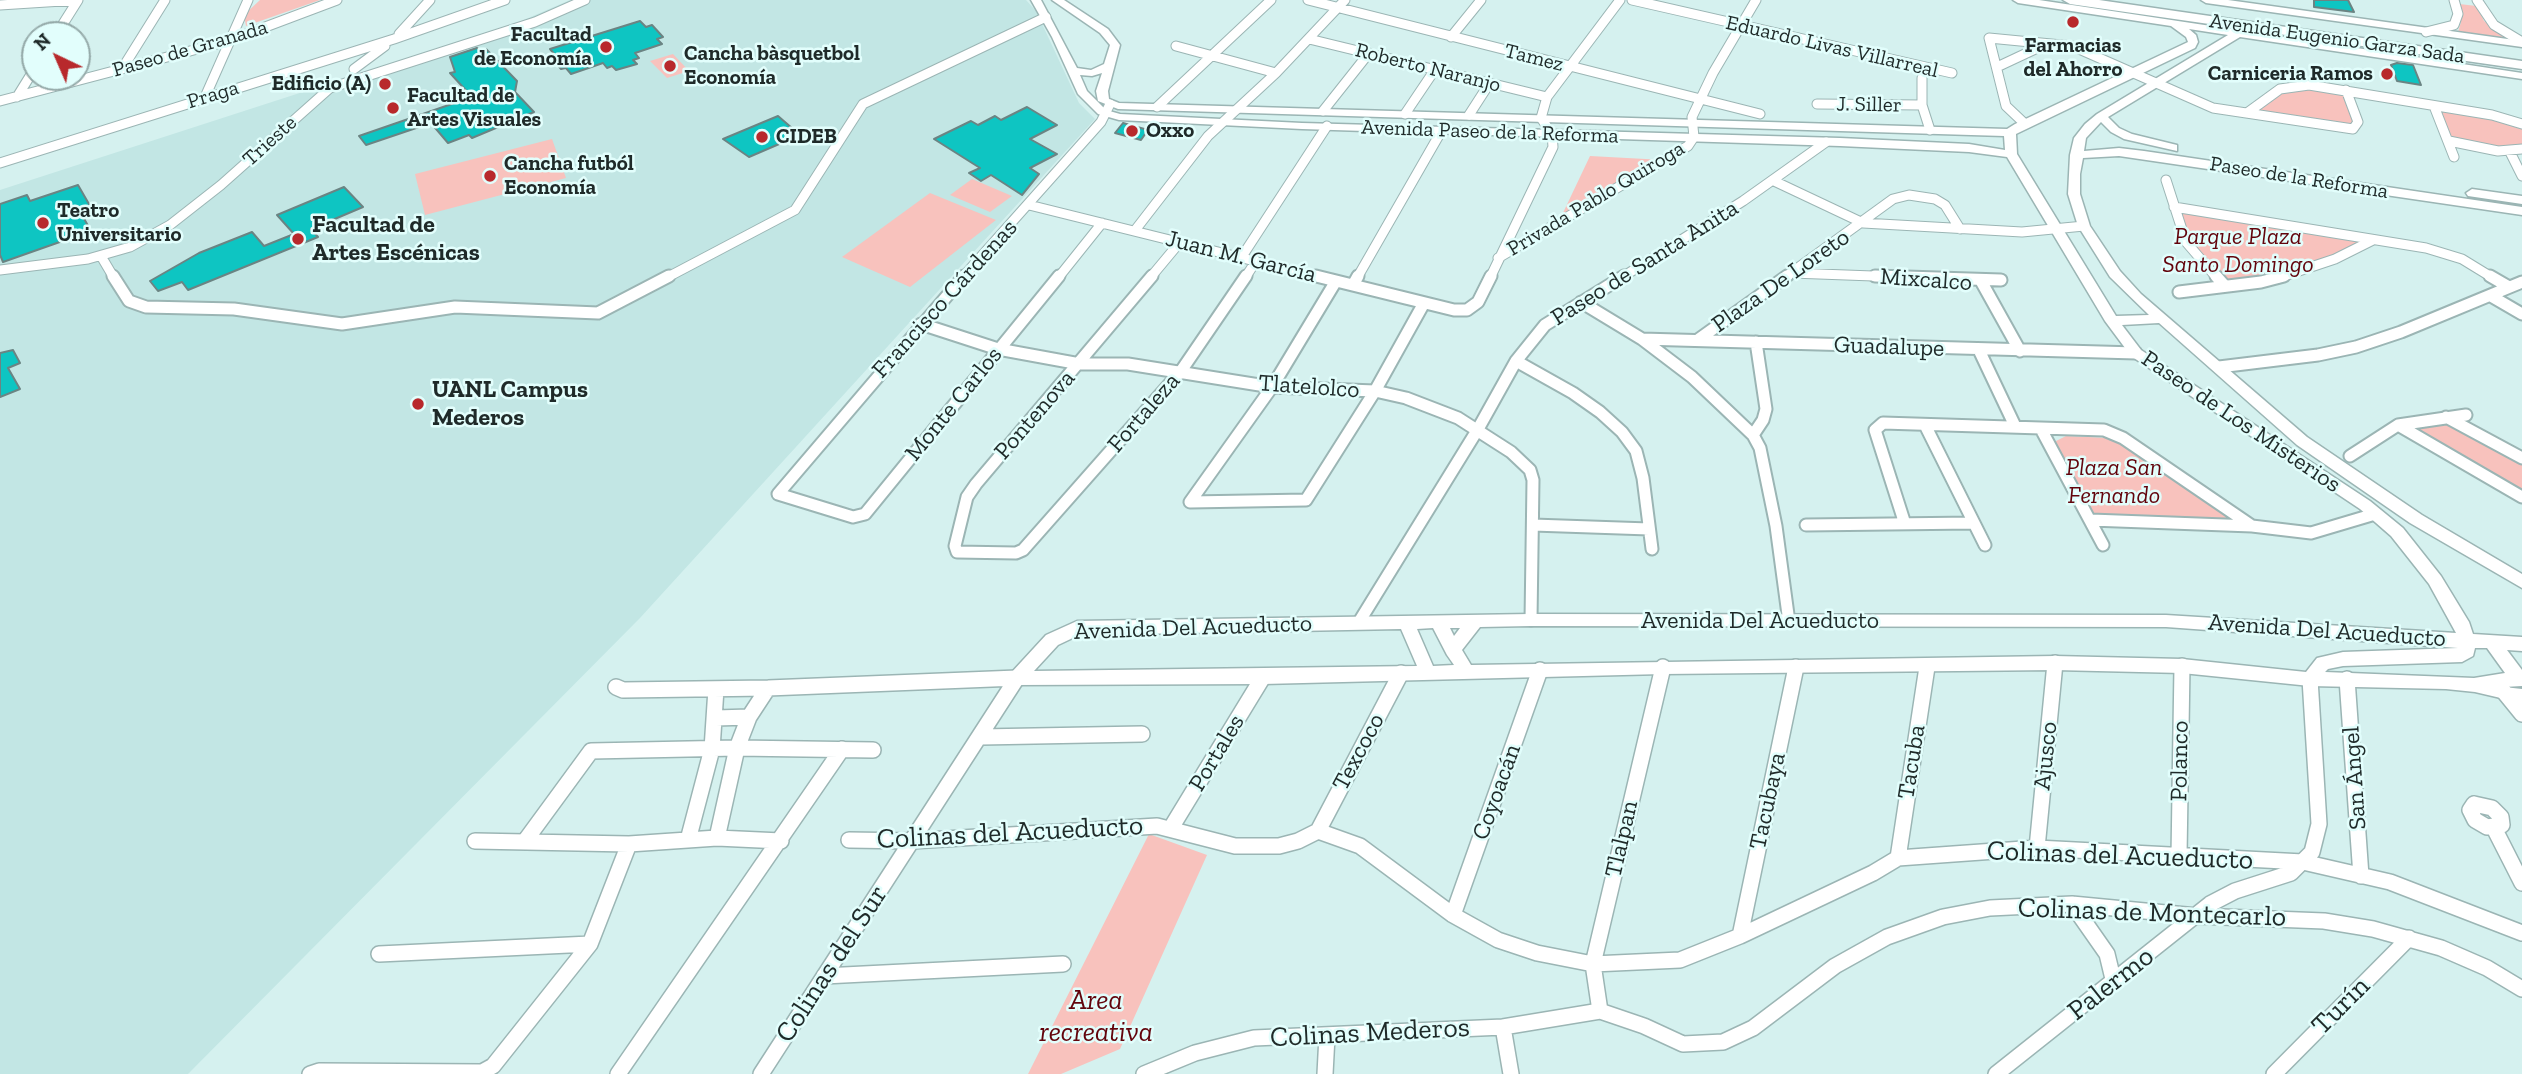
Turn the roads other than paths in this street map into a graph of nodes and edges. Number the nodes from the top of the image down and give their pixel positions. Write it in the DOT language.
graph roads {
  1 [pos="78,0"];
  2 [pos="165,0"];
  3 [pos="248,0"];
  4 [pos="337,0"];
  5 [pos="430,0"];
  6 [pos="505,0"];
  7 [pos="585,0"];
  8 [pos="1036,0"];
  9 [pos="1057,0"];
  10 [pos="1271,0"];
  11 [pos="1308,0"];
  12 [pos="1481,0"];
  13 [pos="1620,0"];
  14 [pos="1632,0"];
  15 [pos="1756,0"];
  16 [pos="2018,0"];
  17 [pos="2070,0"];
  18 [pos="2143,0"];
  19 [pos="2206,0"];
  20 [pos="2453,0"];
  21 [pos="2225,1"];
  22 [pos="2478,2"];
  23 [pos="1342,4"];
  24 [pos="0,5"];
  25 [pos="1081,15"];
  26 [pos="1046,16"];
  27 [pos="65,21"];
  28 [pos="2175,25"];
  29 [pos="1740,26"];
  30 [pos="2426,32"];
  31 [pos="2237,34"];
  32 [pos="1451,37"];
  33 [pos="394,39"];
  34 [pos="1309,39"];
  35 [pos="228,41"];
  36 [pos="2393,42"];
  37 [pos="2046,44"];
  38 [pos="2522,45"];
  39 [pos="1176,46"];
  40 [pos="1369,54"];
  41 [pos="1213,55"];
  42 [pos="2522,56"];
  43 [pos="1111,65"];
  44 [pos="2522,65"];
  45 [pos="1570,66"];
  46 [pos="1997,67"];
  47 [pos="122,69"];
  48 [pos="354,69"];
  49 [pos="1073,71"];
  50 [pos="1434,71"];
  51 [pos="1276,73"];
  52 [pos="1952,74"];
  53 [pos="2133,74"];
  54 [pos="2522,74"];
  55 [pos="1922,78"];
  56 [pos="1489,83"];
  57 [pos="2155,83"];
  58 [pos="2346,90"];
  59 [pos="21,91"];
  60 [pos="17,97"];
  61 [pos="205,97"];
  62 [pos="1547,97"];
  63 [pos="1701,99"];
  64 [pos="0,101"];
  65 [pos="1817,104"];
  66 [pos="1922,105"];
  67 [pos="2434,106"];
  68 [pos="1157,107"];
  69 [pos="1108,109"];
  70 [pos="1237,109"];
  71 [pos="1323,111"];
  72 [pos="2247,113"];
  73 [pos="1405,114"];
  74 [pos="1760,114"];
  75 [pos="1469,116"];
  76 [pos="2101,116"];
  77 [pos="1541,118"];
  78 [pos="1220,123"];
  79 [pos="1692,123"];
  80 [pos="2024,123"];
  81 [pos="2522,124"];
  82 [pos="1327,126"];
  83 [pos="1442,130"];
  84 [pos="1930,130"];
  85 [pos="1984,132"];
  86 [pos="2010,133"];
  87 [pos="1552,134"];
  88 [pos="1693,138"];
  89 [pos="2449,141"];
  90 [pos="1826,142"];
  91 [pos="1969,148"];
  92 [pos="2522,149"];
  93 [pos="2510,152"];
  94 [pos="2011,154"];
  95 [pos="2076,155"];
  96 [pos="2454,157"];
  97 [pos="0,163"];
  98 [pos="2522,176"];
  99 [pos="2166,180"];
  100 [pos="1774,181"];
  101 [pos="2522,200"];
  102 [pos="1029,205"];
  103 [pos="2174,207"];
  104 [pos="2522,211"];
  105 [pos="1102,223"];
  106 [pos="1863,223"];
  107 [pos="2084,226"];
  108 [pos="2055,228"];
  109 [pos="1136,229"];
  110 [pos="1960,229"];
  111 [pos="2373,240"];
  112 [pos="1180,242"];
  113 [pos="101,256"];
  114 [pos="1241,258"];
  115 [pos="1497,259"];
  116 [pos="1256,261"];
  117 [pos="0,270"];
  118 [pos="1792,273"];
  119 [pos="2001,280"];
  120 [pos="1336,281"];
  121 [pos="1981,281"];
  122 [pos="2522,282"];
  123 [pos="1353,285"];
  124 [pos="2224,285"];
  125 [pos="2509,287"];
  126 [pos="2179,292"];
  127 [pos="2491,296"];
  128 [pos="1581,302"];
  129 [pos="1424,303"];
  130 [pos="2522,314"];
  131 [pos="2159,319"];
  132 [pos="2112,321"];
  133 [pos="921,324"];
  134 [pos="1642,339"];
  135 [pos="1699,339"];
  136 [pos="1756,342"];
  137 [pos="998,349"];
  138 [pos="1979,350"];
  139 [pos="2020,351"];
  140 [pos="2136,353"];
  141 [pos="1516,361"];
  142 [pos="1080,364"];
  143 [pos="2219,366"];
  144 [pos="1181,371"];
  145 [pos="1272,387"];
  146 [pos="1375,391"];
  147 [pos="2466,415"];
  148 [pos="2446,417"];
  149 [pos="2273,418"];
  150 [pos="1924,425"];
  151 [pos="2398,425"];
  152 [pos="2015,426"];
  153 [pos="2245,428"];
  154 [pos="1478,429"];
  155 [pos="2041,429"];
  156 [pos="1754,435"];
  157 [pos="2350,456"];
  158 [pos="2522,458"];
  159 [pos="778,493"];
  160 [pos="2522,497"];
  161 [pos="2375,514"];
  162 [pos="2091,520"];
  163 [pos="1973,523"];
  164 [pos="1905,524"];
  165 [pos="1533,525"];
  166 [pos="1806,525"];
  167 [pos="2252,526"];
  168 [pos="1650,529"];
  169 [pos="1985,545"];
  170 [pos="2103,545"];
  171 [pos="1652,549"];
  172 [pos="1019,553"];
  173 [pos="2522,582"];
  174 [pos="1531,620"];
  175 [pos="1475,621"];
  176 [pos="1359,622"];
  177 [pos="1406,622"];
  178 [pos="1438,622"];
  179 [pos="1789,622"];
  180 [pos="2466,640"];
  181 [pos="2492,642"];
  182 [pos="2522,643"];
  183 [pos="1453,650"];
  184 [pos="2055,663"];
  185 [pos="2182,666"];
  186 [pos="1663,667"];
  187 [pos="1796,667"];
  188 [pos="1927,667"];
  189 [pos="1540,670"];
  190 [pos="1466,672"];
  191 [pos="1401,673"];
  192 [pos="1428,673"];
  193 [pos="1263,677"];
  194 [pos="1017,678"];
  195 [pos="2310,679"];
  196 [pos="2347,680"];
  197 [pos="2514,685"];
  198 [pos="617,687"];
  199 [pos="768,688"];
  200 [pos="716,689"];
  201 [pos="2522,714"];
  202 [pos="749,717"];
  203 [pos="716,718"];
  204 [pos="1142,734"];
  205 [pos="981,737"];
  206 [pos="737,748"];
  207 [pos="712,749"];
  208 [pos="842,749"];
  209 [pos="873,750"];
  210 [pos="1171,828"];
  211 [pos="2494,828"];
  212 [pos="1318,831"];
  213 [pos="717,838"];
  214 [pos="688,840"];
  215 [pos="849,840"];
  216 [pos="475,841"];
  217 [pos="525,841"];
  218 [pos="781,841"];
  219 [pos="912,841"];
  220 [pos="629,844"];
  221 [pos="2036,848"];
  222 [pos="2179,856"];
  223 [pos="1898,858"];
  224 [pos="2303,862"];
  225 [pos="2361,876"];
  226 [pos="2522,883"];
  227 [pos="2072,904"];
  228 [pos="1453,915"];
  229 [pos="2197,916"];
  230 [pos="2522,933"];
  231 [pos="1740,936"];
  232 [pos="2409,938"];
  233 [pos="590,944"];
  234 [pos="379,954"];
  235 [pos="1063,964"];
  236 [pos="1593,964"];
  237 [pos="824,976"];
  238 [pos="2114,983"];
  239 [pos="2522,989"];
  240 [pos="1600,1011"];
  241 [pos="1503,1027"];
  242 [pos="1328,1036"];
  243 [pos="1148,1073"];
  244 [pos="310,1074"];
  245 [pos="618,1074"];
  246 [pos="761,1074"];
  247 [pos="1325,1074"];
  248 [pos="1511,1074"];
  249 [pos="1996,1074"];
  250 [pos="2274,1074"];
  1 -- 24 [label="street"];
  1 -- 27 [label="street"];
  2 -- 47 [label="street"];
  3 -- 35 [label="street"];
  4 -- 35 [label="street, Paseo de Granada"];
  5 -- 33 [label="street"];
  6 -- 33 [label="street, Praga"];
  7 -- 113 [label="street, Trieste"];
  8 -- 26 [label="street"];
  9 -- 25 [label="street"];
  10 -- 41 [label="street"];
  11 -- 23 [label="street, Tamez"];
  12 -- 32 [label="street"];
  13 -- 45 [label="street"];
  14 -- 29 [label="street, Eduardo Livas Villarreal"];
  15 -- 29 [label="street"];
  16 -- 28 [label="street, Avenida Eugenio Garza Sada"];
  17 -- 36 [label="highway, Avenida Eugenio Garza Sada"];
  18 -- 36 [label="highway, Avenida Eugenio Garza Sada"];
  19 -- 21 [label="street"];
  20 -- 22 [label="street"];
  20 -- 30 [label="street"];
  21 -- 30 [label="street"];
  22 -- 38 [label="street"];
  23 -- 32 [label="street, Tamez"];
  23 -- 34 [label="street"];
  25 -- 26 [label="street"];
  25 -- 43 [label="street"];
  26 -- 49 [label="street"];
  26 -- 113 [label="street"];
  28 -- 31 [label="street, Avenida Eugenio Garza Sada"];
  28 -- 53 [label="street"];
  29 -- 52 [label="street, Eduardo Livas Villarreal"];
  29 -- 63 [label="street"];
  30 -- 38 [label="street"];
  31 -- 54 [label="street, Avenida Eugenio Garza Sada"];
  31 -- 57 [label="street, Paseo de Los Misterios"];
  32 -- 45 [label="street, Tamez"];
  33 -- 48 [label="street"];
  33 -- 61 [label="street, Praga"];
  34 -- 40 [label="street, Roberto Naranjo"];
  34 -- 51 [label="street"];
  35 -- 47 [label="street, Paseo de Granada"];
  35 -- 61 [label="street"];
  36 -- 42 [label="highway, Avenida Eugenio Garza Sada"];
  36 -- 44 [label="highway, Avenida Eugenio Garza Sada"];
  37 -- 46 [label="street"];
  37 -- 46 [label="street"];
  37 -- 53 [label="street"];
  39 -- 41 [label="street"];
  40 -- 50 [label="street, Roberto Naranjo"];
  40 -- 71 [label="street"];
  41 -- 51 [label="street"];
  41 -- 68 [label="street"];
  43 -- 49 [label="street"];
  43 -- 69 [label="street"];
  45 -- 62 [label="street"];
  45 -- 63 [label="street, Tamez"];
  46 -- 80 [label="street"];
  47 -- 60 [label="street, Paseo de Granada"];
  49 -- 69 [label="street"];
  50 -- 56 [label="street, Roberto Naranjo"];
  50 -- 73 [label="street"];
  51 -- 70 [label="street"];
  53 -- 57 [label="street"];
  53 -- 80 [label="street"];
  55 -- 66 [label="street"];
  56 -- 62 [label="street, Roberto Naranjo"];
  56 -- 75 [label="street"];
  57 -- 72 [label="street"];
  57 -- 76 [label="street, Paseo de Los Misterios"];
  58 -- 67 [label="street"];
  58 -- 72 [label="street"];
  58 -- 72 [label="street"];
  59 -- 60 [label="street"];
  60 -- 64 [label="street, Paseo de Granada"];
  61 -- 97 [label="street, Praga"];
  62 -- 77 [label="street"];
  63 -- 74 [label="street, Tamez"];
  63 -- 79 [label="street"];
  65 -- 66 [label="street, J. Siller"];
  66 -- 84 [label="street"];
  67 -- 81 [label="street"];
  67 -- 89 [label="street"];
  68 -- 69 [label="street, Avenida Paseo de la Reforma"];
  68 -- 70 [label="street, Avenida Paseo de la Reforma"];
  69 -- 78 [label="street, Avenida Paseo de la Reforma"];
  69 -- 102 [label="street, Francisco Cárdenas"];
  70 -- 71 [label="street, Avenida Paseo de la Reforma"];
  70 -- 78 [label="street"];
  71 -- 73 [label="street, Avenida Paseo de la Reforma"];
  73 -- 75 [label="street, Avenida Paseo de la Reforma"];
  75 -- 77 [label="street, Avenida Paseo de la Reforma"];
  76 -- 95 [label="street, Paseo de Los Misterios"];
  76 -- 101 [label="street, Paseo de la Reforma"];
  77 -- 79 [label="street, Avenida Paseo de la Reforma"];
  77 -- 87 [label="street"];
  78 -- 82 [label="street, Avenida Paseo de la Reforma"];
  78 -- 109 [label="street"];
  79 -- 84 [label="street, Avenida Paseo de la Reforma"];
  79 -- 88 [label="street"];
  80 -- 86 [label="street"];
  82 -- 83 [label="street, Avenida Paseo de la Reforma"];
  82 -- 114 [label="street"];
  83 -- 87 [label="street, Avenida Paseo de la Reforma"];
  83 -- 123 [label="street"];
  84 -- 85 [label="street, Avenida Paseo de la Reforma"];
  85 -- 86 [label="street, Avenida Paseo de la Reforma"];
  85 -- 91 [label="street"];
  86 -- 94 [label="street, Paseo de Los Misterios"];
  87 -- 88 [label="street, Avenida Paseo de la Reforma"];
  87 -- 115 [label="street"];
  88 -- 90 [label="street, Avenida Paseo de la Reforma"];
  88 -- 115 [label="street, Privada Pablo Quiroga"];
  89 -- 93 [label="street"];
  89 -- 96 [label="street"];
  90 -- 91 [label="street, Avenida Paseo de la Reforma"];
  90 -- 100 [label="street, Paseo de Santa Anita"];
  91 -- 94 [label="street, Avenida Paseo de la Reforma"];
  92 -- 93 [label="street"];
  93 -- 98 [label="street"];
  94 -- 108 [label="street, Paseo de Los Misterios"];
  95 -- 104 [label="street, Paseo de la Reforma"];
  95 -- 107 [label="street, Paseo de Los Misterios"];
  99 -- 103 [label="street"];
  100 -- 106 [label="street, Plaza De Loreto"];
  100 -- 128 [label="street, Paseo de Santa Anita"];
  102 -- 105 [label="street, Juan M. García"];
  102 -- 133 [label="street, Francisco Cárdenas"];
  103 -- 111 [label="street"];
  103 -- 124 [label="street"];
  105 -- 109 [label="street, Juan M. García"];
  105 -- 137 [label="street, Monte Carlos"];
  106 -- 110 [label="street, Plaza De Loreto"];
  106 -- 110 [label="street, Plaza De Loreto"];
  106 -- 118 [label="street, Plaza De Loreto"];
  107 -- 108 [label="street, Plaza De Loreto"];
  107 -- 131 [label="street, Paseo de Los Misterios"];
  108 -- 110 [label="street, Plaza De Loreto"];
  108 -- 132 [label="street, Paseo de Los Misterios"];
  109 -- 112 [label="street, Juan M. García"];
  111 -- 124 [label="street"];
  111 -- 125 [label="street"];
  112 -- 114 [label="street, Juan M. García"];
  112 -- 142 [label="street, Pontenova"];
  113 -- 117 [label="street, Trieste"];
  114 -- 116 [label="street, Juan M. García"];
  115 -- 129 [label="street, Juan M. García"];
  116 -- 120 [label="street, Juan M. García"];
  116 -- 144 [label="street, Fortaleza"];
  118 -- 121 [label="street, Mixcalco"];
  118 -- 135 [label="street, Plaza De Loreto"];
  119 -- 121 [label="street"];
  120 -- 123 [label="street, Juan M. García"];
  120 -- 145 [label="street"];
  121 -- 139 [label="street, Mixcalco"];
  122 -- 125 [label="street"];
  123 -- 129 [label="street, Juan M. García"];
  124 -- 126 [label="street"];
  125 -- 127 [label="street"];
  127 -- 130 [label="street"];
  127 -- 143 [label="street"];
  128 -- 134 [label="street"];
  128 -- 141 [label="street, Paseo de Santa Anita"];
  129 -- 146 [label="street"];
  131 -- 132 [label="street"];
  131 -- 143 [label="street, Paseo de Los Misterios"];
  132 -- 140 [label="street, Paseo de Los Misterios"];
  133 -- 137 [label="street, Tlatelolco"];
  133 -- 159 [label="street, Francisco Cárdenas"];
  134 -- 135 [label="street, Guadalupe"];
  134 -- 156 [label="street"];
  135 -- 136 [label="street, Guadalupe"];
  136 -- 138 [label="street, Guadalupe"];
  136 -- 156 [label="street"];
  137 -- 142 [label="street, Tlatelolco"];
  137 -- 159 [label="street, Monte Carlos"];
  138 -- 139 [label="street, Guadalupe"];
  138 -- 152 [label="street"];
  139 -- 140 [label="street, Guadalupe"];
  140 -- 153 [label="street, Paseo de Los Misterios"];
  141 -- 154 [label="street, Paseo de Santa Anita"];
  141 -- 168 [label="street"];
  142 -- 144 [label="street, Tlatelolco"];
  142 -- 172 [label="street, Pontenova"];
  143 -- 149 [label="street, Paseo de Los Misterios"];
  144 -- 145 [label="street, Tlatelolco"];
  144 -- 172 [label="street, Fortaleza"];
  145 -- 146 [label="street, Tlatelolco"];
  145 -- 146 [label="street"];
  146 -- 154 [label="street, Tlatelolco"];
  147 -- 148 [label="street"];
  148 -- 151 [label="street"];
  148 -- 158 [label="street"];
  149 -- 153 [label="street"];
  149 -- 173 [label="street, Paseo de Los Misterios"];
  150 -- 152 [label="street"];
  150 -- 163 [label="street"];
  150 -- 164 [label="street"];
  151 -- 157 [label="street"];
  151 -- 160 [label="street"];
  152 -- 155 [label="street"];
  153 -- 161 [label="street, Paseo de Los Misterios"];
  154 -- 165 [label="street, Tlatelolco"];
  154 -- 176 [label="street, Paseo de Santa Anita"];
  155 -- 162 [label="street"];
  155 -- 167 [label="street"];
  156 -- 179 [label="street"];
  161 -- 167 [label="street"];
  161 -- 180 [label="street, Paseo de Los Misterios"];
  162 -- 167 [label="street"];
  162 -- 170 [label="street"];
  163 -- 164 [label="street"];
  163 -- 169 [label="street"];
  164 -- 166 [label="street"];
  165 -- 168 [label="street"];
  165 -- 174 [label="street, Tlatelolco"];
  168 -- 171 [label="street"];
  174 -- 175 [label="street, Avenida Del Acueducto"];
  174 -- 179 [label="street, Avenida Del Acueducto"];
  175 -- 178 [label="street, Avenida Del Acueducto"];
  175 -- 183 [label="street"];
  176 -- 177 [label="street, Avenida Del Acueducto"];
  176 -- 194 [label="street, Avenida Del Acueducto"];
  177 -- 178 [label="street, Avenida Del Acueducto"];
  177 -- 192 [label="street"];
  178 -- 183 [label="street"];
  179 -- 180 [label="street, Avenida Del Acueducto"];
  180 -- 181 [label="street, Avenida Del Acueducto"];
  180 -- 195 [label="street"];
  181 -- 182 [label="street, Avenida Del Acueducto"];
  181 -- 197 [label="street"];
  183 -- 190 [label="street"];
  184 -- 185 [label="street, Avenida Del Acueducto"];
  184 -- 188 [label="street, Avenida Del Acueducto"];
  184 -- 221 [label="street, Ajusco"];
  185 -- 195 [label="street, Avenida Del Acueducto"];
  185 -- 222 [label="street, Polanco"];
  186 -- 187 [label="street, Avenida Del Acueducto"];
  186 -- 189 [label="street, Avenida Del Acueducto"];
  186 -- 236 [label="street, Tlalpan"];
  187 -- 188 [label="street, Avenida Del Acueducto"];
  187 -- 231 [label="street, Tacubaya"];
  188 -- 223 [label="street, Tacuba"];
  189 -- 190 [label="street, Avenida Del Acueducto"];
  189 -- 228 [label="street, Coyoacán"];
  190 -- 192 [label="street, Avenida Del Acueducto"];
  191 -- 192 [label="street, Avenida Del Acueducto"];
  191 -- 193 [label="street, Avenida Del Acueducto"];
  191 -- 212 [label="street, Texcoco"];
  193 -- 194 [label="street, Avenida Del Acueducto"];
  193 -- 210 [label="street, Portales"];
  194 -- 199 [label="street, Avenida Del Acueducto"];
  194 -- 205 [label="street, Colinas del Sur"];
  195 -- 196 [label="street, Avenida Del Acueducto"];
  195 -- 224 [label="street, San Ángel"];
  196 -- 197 [label="street, Avenida Del Acueducto"];
  196 -- 225 [label="street, San Ángel"];
  197 -- 201 [label="street"];
  198 -- 200 [label="street, Avenida Del Acueducto"];
  199 -- 200 [label="street, Avenida Del Acueducto"];
  199 -- 202 [label="street"];
  200 -- 203 [label="street"];
  202 -- 203 [label="street"];
  202 -- 206 [label="street"];
  203 -- 207 [label="street"];
  204 -- 205 [label="street"];
  205 -- 219 [label="street, Colinas del Sur"];
  206 -- 207 [label="street"];
  206 -- 208 [label="street"];
  206 -- 213 [label="street"];
  207 -- 214 [label="street"];
  207 -- 217 [label="street"];
  208 -- 209 [label="street"];
  208 -- 218 [label="street"];
  210 -- 212 [label="street, Colinas del Acueducto"];
  210 -- 219 [label="street, Colinas del Acueducto"];
  211 -- 226 [label="street"];
  212 -- 228 [label="street, Colinas del Acueducto"];
  213 -- 214 [label="street"];
  213 -- 218 [label="street"];
  214 -- 220 [label="street"];
  215 -- 219 [label="street, Colinas del Acueducto"];
  216 -- 217 [label="street"];
  217 -- 220 [label="street"];
  218 -- 245 [label="street"];
  219 -- 237 [label="street, Colinas del Sur"];
  220 -- 233 [label="street"];
  221 -- 222 [label="street, Colinas del Acueducto"];
  221 -- 223 [label="street, Colinas del Acueducto"];
  222 -- 224 [label="street, Colinas del Acueducto"];
  223 -- 231 [label="street, Colinas del Acueducto"];
  224 -- 225 [label="street, Colinas del Acueducto"];
  224 -- 229 [label="street, Palermo"];
  225 -- 230 [label="street, Colinas del Acueducto"];
  227 -- 229 [label="street, Colinas de Montecarlo"];
  227 -- 238 [label="street"];
  227 -- 240 [label="street, Colinas de Montecarlo"];
  228 -- 236 [label="street, Colinas del Acueducto"];
  229 -- 232 [label="street, Colinas de Montecarlo"];
  229 -- 238 [label="street, Palermo"];
  231 -- 236 [label="street, Colinas del Acueducto"];
  232 -- 239 [label="street, Colinas de Montecarlo"];
  232 -- 250 [label="street, Turín"];
  233 -- 234 [label="street"];
  233 -- 244 [label="street"];
  235 -- 237 [label="street"];
  236 -- 240 [label="street, Tlalpan"];
  237 -- 246 [label="street, Colinas del Sur"];
  238 -- 249 [label="street, Palermo"];
  240 -- 241 [label="street, Colinas Mederos"];
  241 -- 242 [label="street, Colinas Mederos"];
  241 -- 248 [label="street"];
  242 -- 243 [label="street, Colinas Mederos"];
  242 -- 247 [label="street"];
}
